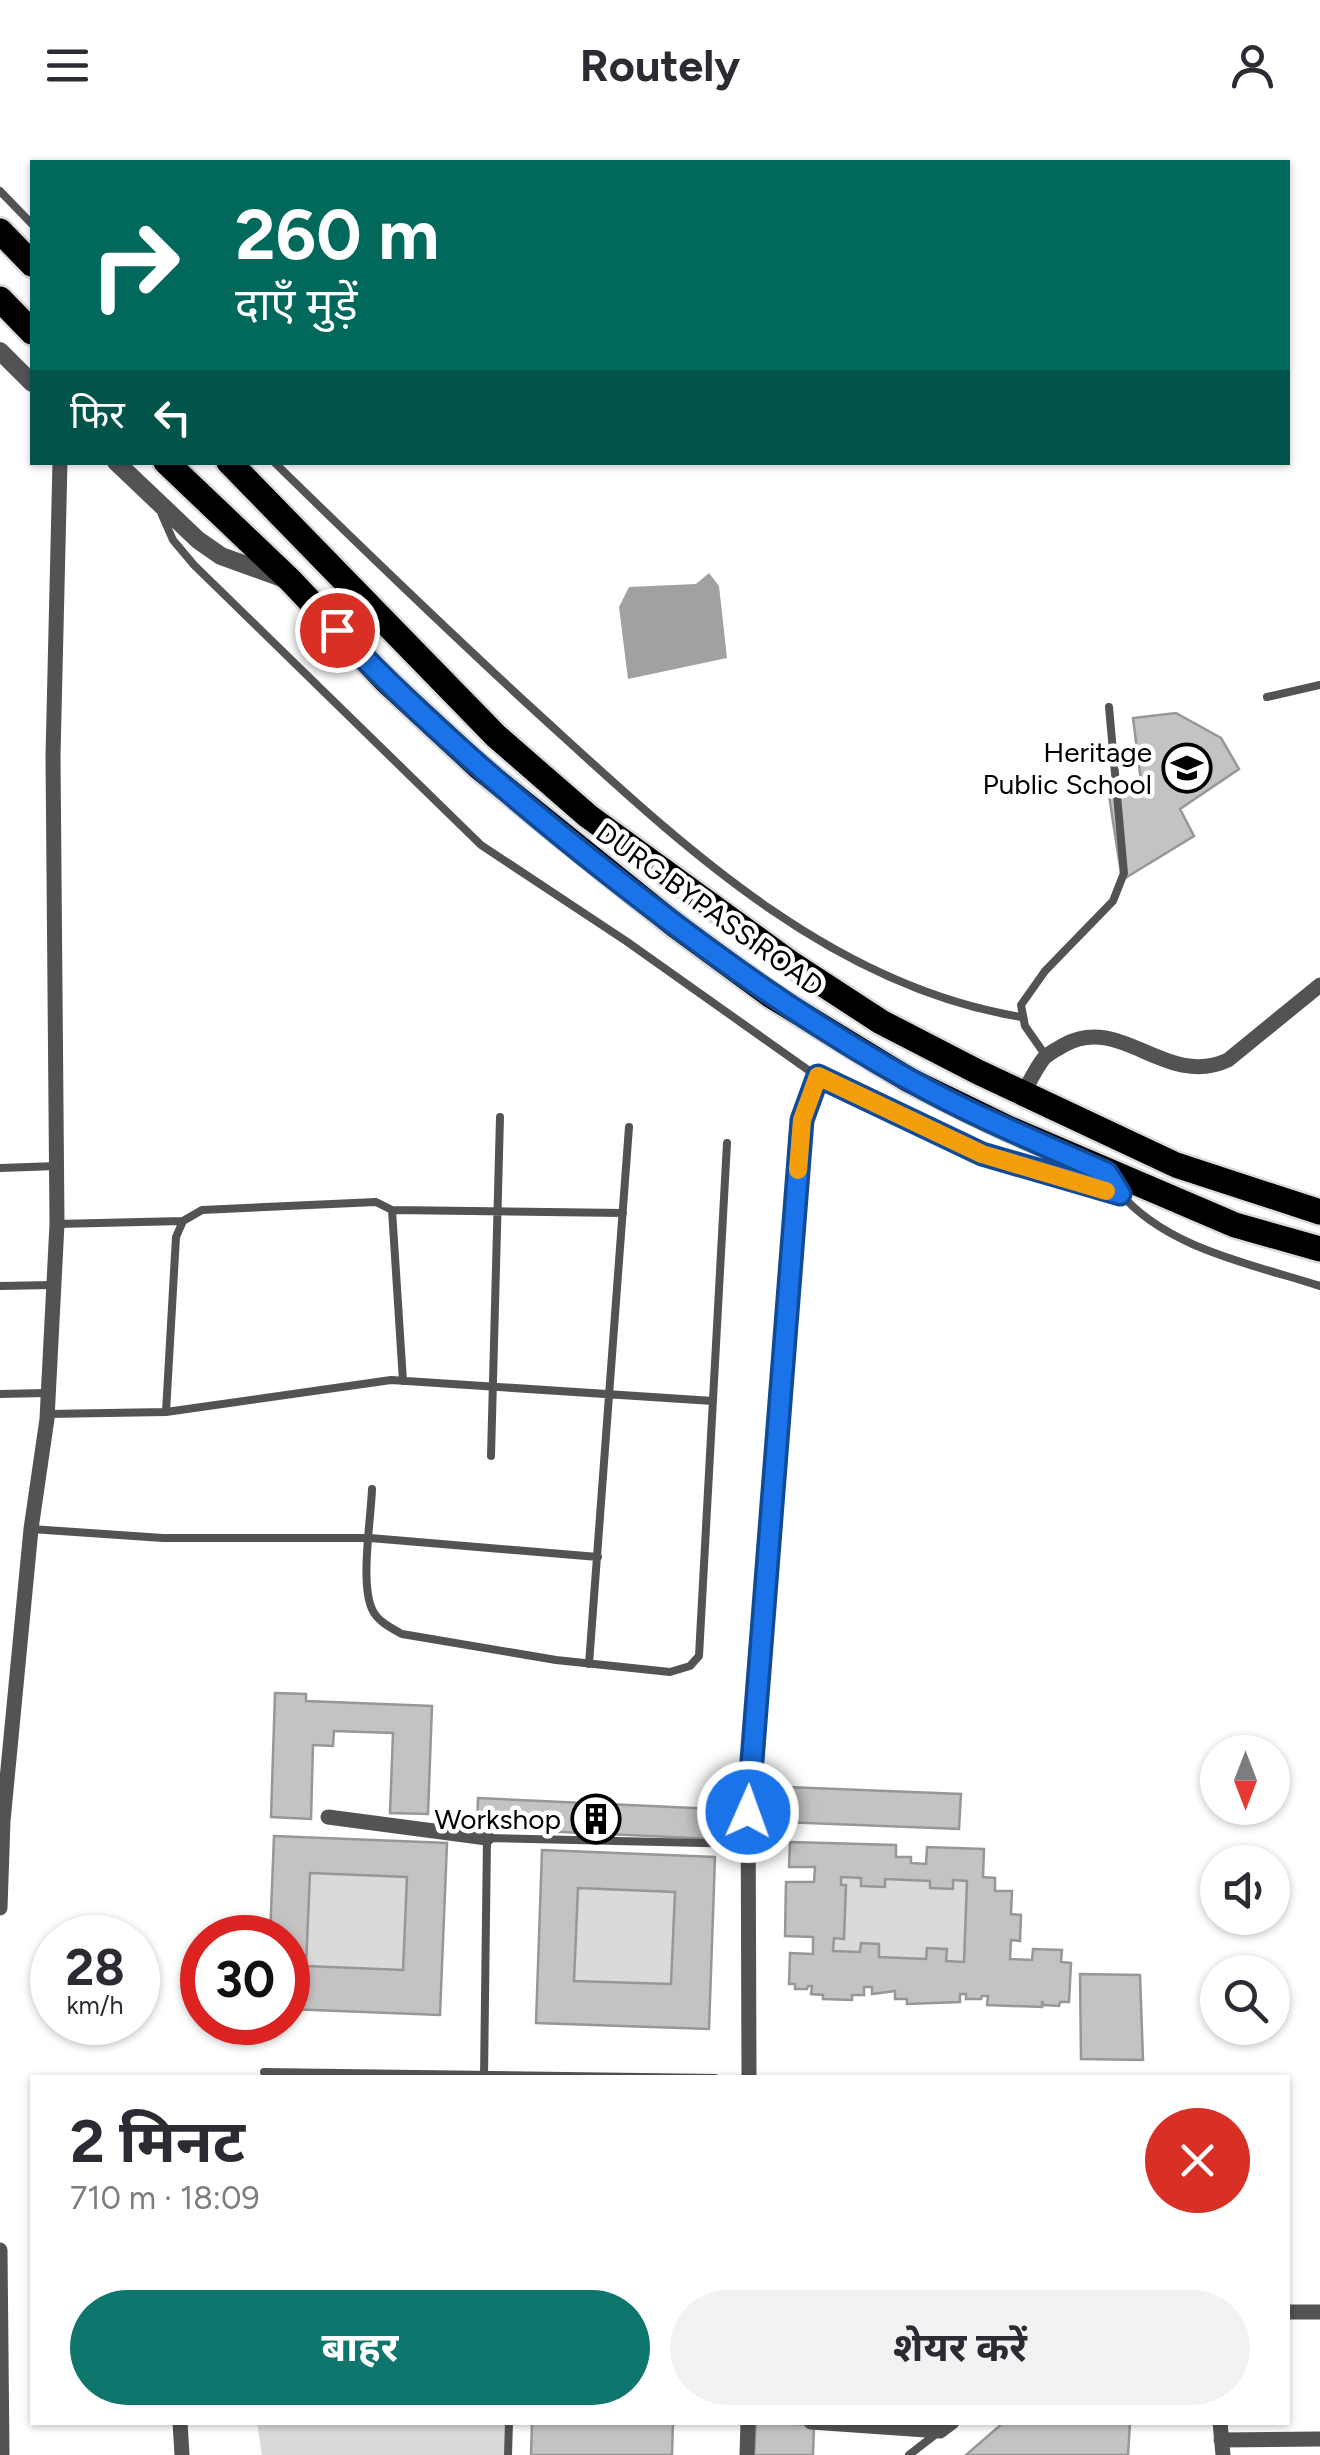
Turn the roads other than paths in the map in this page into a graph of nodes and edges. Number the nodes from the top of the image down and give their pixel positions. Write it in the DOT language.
graph roads {
  1 [pos="0,191"];
  2 [pos="30,222"];
  3 [pos="0,231"];
  4 [pos="30,262"];
  5 [pos="0,298"];
  6 [pos="30,330"];
  7 [pos="0,351"];
  8 [pos="30,381"];
  9 [pos="60,465"];
  10 [pos="119,465"];
  11 [pos="169,465"];
  12 [pos="232,465"];
  13 [pos="277,465"];
  14 [pos="156,500"];
  15 [pos="290,580"];
  16 [pos="1320,685"];
  17 [pos="1267,697"];
  18 [pos="1109,707"];
  19 [pos="1320,986"];
  20 [pos="1022,1017"];
  21 [pos="1046,1056"];
  22 [pos="818,1076"];
  23 [pos="1024,1092"];
  24 [pos="500,1117"];
  25 [pos="629,1128"];
  26 [pos="728,1142"];
  27 [pos="57,1166"];
  28 [pos="0,1168"];
  29 [pos="1114,1184"];
  30 [pos="392,1210"];
  31 [pos="497,1211"];
  32 [pos="1320,1212"];
  33 [pos="623,1213"];
  34 [pos="183,1221"];
  35 [pos="57,1224"];
  36 [pos="1320,1249"];
  37 [pos="52,1285"];
  38 [pos="0,1286"];
  39 [pos="1320,1286"];
  40 [pos="403,1381"];
  41 [pos="491,1385"];
  42 [pos="46,1393"];
  43 [pos="0,1394"];
  44 [pos="610,1394"];
  45 [pos="713,1402"];
  46 [pos="166,1412"];
  47 [pos="47,1414"];
  48 [pos="491,1456"];
  49 [pos="372,1489"];
  50 [pos="31,1529"];
  51 [pos="370,1538"];
  52 [pos="598,1557"];
  53 [pos="589,1664"];
  54 [pos="328,1817"];
  55 [pos="487,1838"];
  56 [pos="748,1844"];
  57 [pos="0,1908"];
  58 [pos="264,2072"];
  59 [pos="429,2075"];
  60 [pos="484,2075"];
  61 [pos="749,2075"];
  62 [pos="0,2250"];
  63 [pos="1290,2312"];
  64 [pos="1320,2312"];
  65 [pos="1,2336"];
  66 [pos="180,2425"];
  67 [pos="509,2425"];
  68 [pos="748,2425"];
  69 [pos="892,2425"];
  70 [pos="946,2427"];
  71 [pos="1320,2439"];
  72 [pos="1,2444"];
  73 [pos="1222,2447"];
  74 [pos="182,2455"];
  75 [pos="508,2455"];
  76 [pos="746,2455"];
  77 [pos="909,2455"];
  1 -- 2 [label="lane"];
  3 -- 4 [label="highway"];
  5 -- 6 [label="highway"];
  7 -- 8 [label="street"];
  9 -- 27 [label="street"];
  10 -- 14 [label="street"];
  11 -- 15 [label="highway, DURG BYPASS ROAD"];
  12 -- 23 [label="highway, DURG BYPASS ROAD"];
  13 -- 20 [label="lane"];
  14 -- 15 [label="street"];
  14 -- 22 [label="lane"];
  15 -- 29 [label="highway, DURG BYPASS ROAD"];
  16 -- 17 [label="lane"];
  18 -- 20 [label="lane"];
  19 -- 21 [label="street"];
  20 -- 21 [label="lane"];
  21 -- 23 [label="street"];
  22 -- 29 [label="lane"];
  22 -- 56 [label="street"];
  23 -- 32 [label="highway, DURG BYPASS ROAD"];
  24 -- 31 [label="lane"];
  25 -- 33 [label="lane"];
  26 -- 45 [label="lane"];
  27 -- 28 [label="lane"];
  27 -- 35 [label="street"];
  29 -- 36 [label="highway, DURG BYPASS ROAD"];
  29 -- 39 [label="lane"];
  30 -- 31 [label="lane"];
  30 -- 34 [label="lane"];
  30 -- 40 [label="lane"];
  31 -- 33 [label="lane"];
  31 -- 41 [label="lane"];
  33 -- 44 [label="lane"];
  34 -- 35 [label="lane"];
  34 -- 46 [label="lane"];
  35 -- 37 [label="street"];
  37 -- 38 [label="lane"];
  37 -- 42 [label="street"];
  40 -- 41 [label="lane"];
  40 -- 46 [label="lane"];
  41 -- 44 [label="lane"];
  41 -- 48 [label="lane"];
  42 -- 43 [label="lane"];
  42 -- 47 [label="street"];
  44 -- 45 [label="lane"];
  44 -- 52 [label="lane"];
  45 -- 53 [label="lane"];
  46 -- 47 [label="lane"];
  47 -- 50 [label="street"];
  49 -- 51 [label="lane"];
  50 -- 51 [label="lane"];
  50 -- 57 [label="street"];
  51 -- 52 [label="lane"];
  51 -- 53 [label="lane"];
  52 -- 53 [label="lane"];
  54 -- 55 [label="street"];
  55 -- 56 [label="lane"];
  55 -- 60 [label="lane"];
  56 -- 61 [label="street"];
  58 -- 59 [label="lane"];
  62 -- 65 [label="street"];
  63 -- 64 [label="street"];
  65 -- 72 [label="street"];
  66 -- 74 [label="street"];
  67 -- 75 [label="lane"];
  68 -- 76 [label="street"];
  69 -- 70 [label="street"];
  70 -- 77 [label="lane"];
  71 -- 73 [label="street"];
}
